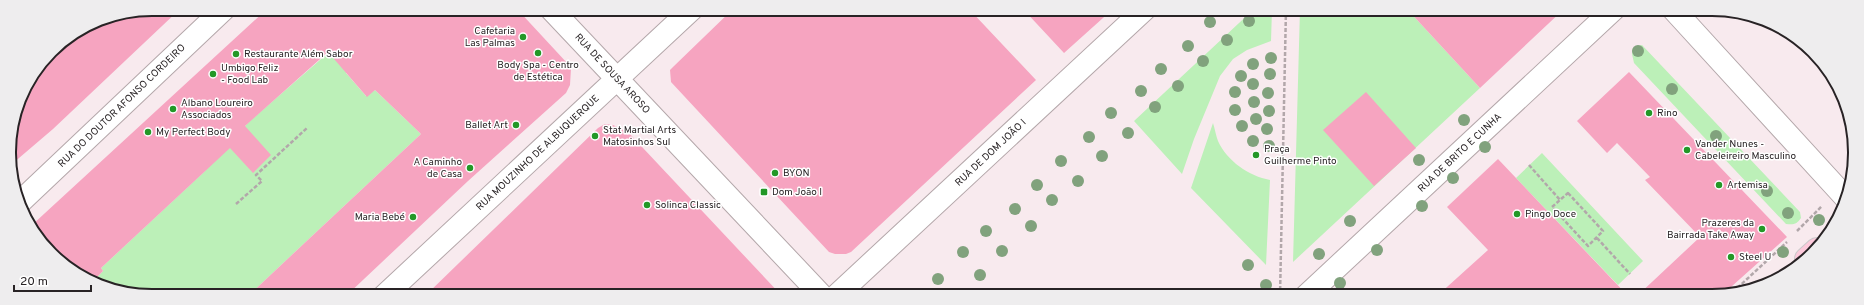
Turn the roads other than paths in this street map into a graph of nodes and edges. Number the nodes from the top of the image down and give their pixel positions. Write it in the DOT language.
graph roads {
  1 [pos="217,16"];
  2 [pos="558,16"];
  3 [pos="684,16"];
  4 [pos="1137,16"];
  5 [pos="1606,16"];
  6 [pos="1678,16"];
  7 [pos="617,79"];
  8 [pos="24,198"];
  9 [pos="1836,199"];
  10 [pos="392,289"];
  11 [pos="815,289"];
  12 [pos="844,289"];
  13 [pos="1314,289"];
  1 -- 8 [label="street, RUA DO DOUTOR AFONSO CORDEIRO"];
  2 -- 7 [label="street, RUA DE SOUSA AROSO"];
  3 -- 7 [label="street, RUA MOUZINHO DE ALBUQUERQUE"];
  4 -- 12 [label="street, RUA DE DOM JOÃO I"];
  5 -- 13 [label="street, RUA DE BRITO E CUNHA"];
  6 -- 9 [label="street"];
  7 -- 10 [label="street, RUA MOUZINHO DE ALBUQUERQUE"];
  7 -- 11 [label="street, RUA DE SOUSA AROSO"];
}
